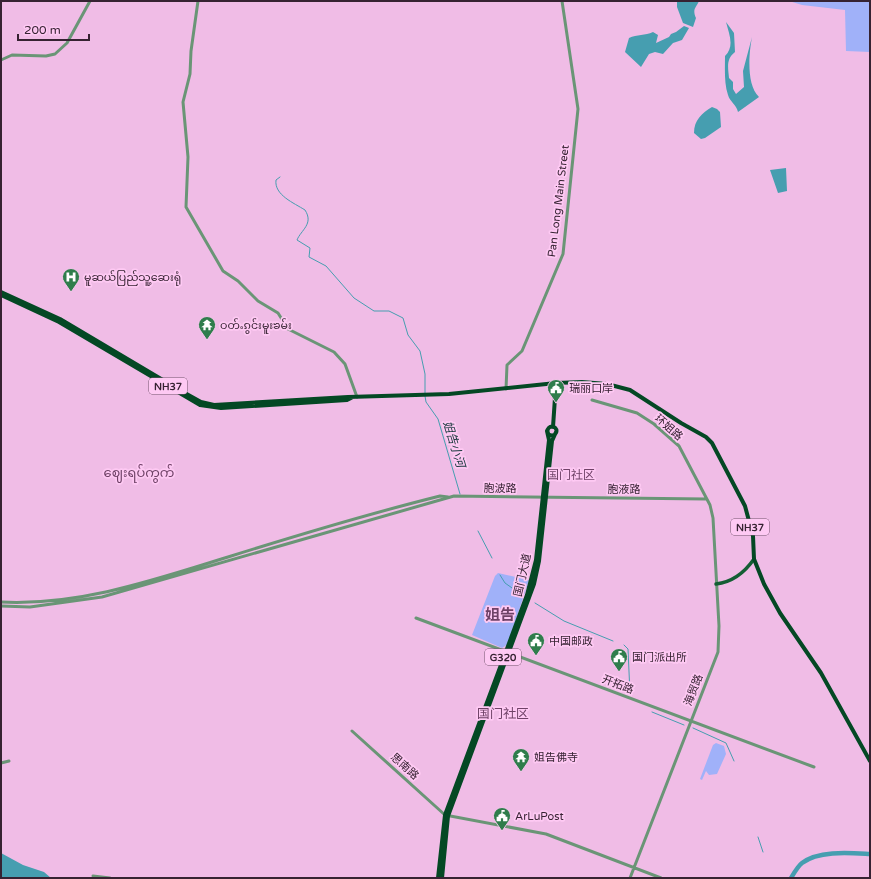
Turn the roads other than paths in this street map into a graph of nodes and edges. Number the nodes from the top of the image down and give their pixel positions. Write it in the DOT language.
graph roads {
  1 [pos="90,1"];
  2 [pos="198,1"];
  3 [pos="562,1"];
  4 [pos="1,60"];
  5 [pos="1,292"];
  6 [pos="1,295"];
  7 [pos="556,383"];
  8 [pos="506,389"];
  9 [pos="357,397"];
  10 [pos="351,398"];
  11 [pos="592,400"];
  12 [pos="553,427"];
  13 [pos="547,431"];
  14 [pos="556,432"];
  15 [pos="450,497"];
  16 [pos="544,497"];
  17 [pos="706,499"];
  18 [pos="305,534"];
  19 [pos="306,538"];
  20 [pos="278,542"];
  21 [pos="279,546"];
  22 [pos="754,559"];
  23 [pos="716,584"];
  24 [pos="1,602"];
  25 [pos="1,606"];
  26 [pos="416,618"];
  27 [pos="507,652"];
  28 [pos="691,721"];
  29 [pos="352,731"];
  30 [pos="9,761"];
  31 [pos="870,761"];
  32 [pos="1,762"];
  33 [pos="814,767"];
  34 [pos="446,816"];
  35 [pos="634,868"];
  36 [pos="93,876"];
  37 [pos="110,878"];
  38 [pos="438,878"];
  39 [pos="442,878"];
  40 [pos="630,878"];
  41 [pos="661,878"];
  1 -- 4 [label="street"];
  2 -- 9 [label="street"];
  3 -- 8 [label="street, Pan Long Main Street"];
  5 -- 10 [label="highway, NH37"];
  6 -- 10 [label="highway, NH37"];
  7 -- 8 [label="highway, NH37"];
  7 -- 12 [label="highway"];
  7 -- 22 [label="highway, NH37"];
  8 -- 9 [label="highway, NH37"];
  9 -- 10 [label="highway, NH37"];
  11 -- 17 [label="street, 环姐路"];
  12 -- 13 [label="highway"];
  12 -- 14 [label="highway"];
  13 -- 14 [label="highway"];
  13 -- 16 [label="highway, 国门大道 / G320"];
  14 -- 16 [label="highway, 国门大道 / G320"];
  15 -- 16 [label="street, 胞波路"];
  15 -- 18 [label="street"];
  15 -- 19 [label="street"];
  16 -- 17 [label="street, 胞液路"];
  16 -- 27 [label="highway, 国门大道 / G320"];
  17 -- 23 [label="street, 海贸路"];
  18 -- 19 [label="street"];
  18 -- 20 [label="street"];
  19 -- 21 [label="street"];
  20 -- 21 [label="street"];
  20 -- 24 [label="street"];
  21 -- 25 [label="street"];
  22 -- 23 [label="main road"];
  22 -- 31 [label="highway, NH37"];
  23 -- 28 [label="street, 海贸路"];
  26 -- 27 [label="street, 开拓路"];
  27 -- 28 [label="street, 开拓路"];
  27 -- 34 [label="highway, 国门大道 / G320"];
  28 -- 33 [label="street, 开拓路"];
  28 -- 35 [label="street, 海贸路"];
  29 -- 34 [label="street, 思南路"];
  30 -- 32 [label="street"];
  34 -- 35 [label="street"];
  34 -- 38 [label="highway, 国门大道 / G320"];
  34 -- 39 [label="highway, 国门大道 / G320"];
  35 -- 40 [label="street, 海贸路"];
  35 -- 41 [label="street"];
  36 -- 37 [label="street"];
}
